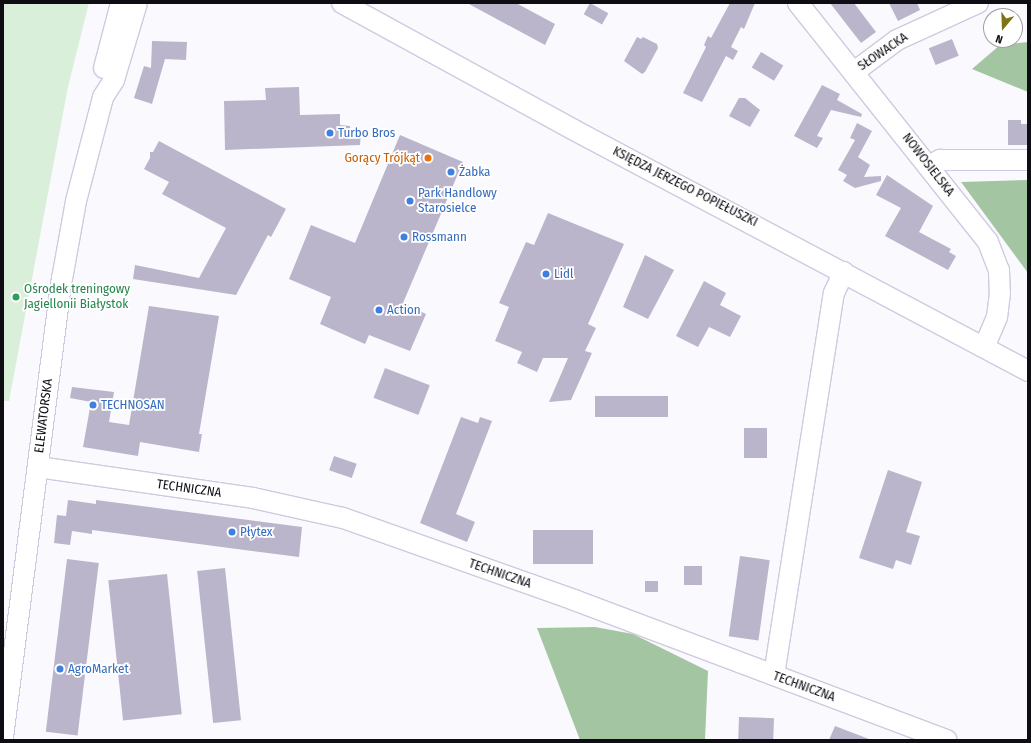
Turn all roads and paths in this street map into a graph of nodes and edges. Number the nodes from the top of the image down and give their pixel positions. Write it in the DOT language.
graph roads {
  1 [pos="121,3"];
  2 [pos="137,3"];
  3 [pos="342,3"];
  4 [pos="798,3"];
  5 [pos="978,3"];
  6 [pos="854,72"];
  7 [pos="103,97"];
  8 [pos="1028,160"];
  9 [pos="929,166"];
  10 [pos="844,272"];
  11 [pos="984,347"];
  12 [pos="1028,370"];
  13 [pos="38,467"];
  14 [pos="774,676"];
  15 [pos="3,737"];
  16 [pos="947,740"];
  1 -- 7 [label="street, ELEWATORSKA"];
  2 -- 7 [label="street, ELEWATORSKA"];
  3 -- 10 [label="street, KSIĘDZA JERZEGO POPIEŁUSZKI"];
  4 -- 6 [label="street, NOWOSIELSKA"];
  5 -- 6 [label="street, SŁOWACKA"];
  6 -- 9 [label="street, NOWOSIELSKA"];
  7 -- 13 [label="street, ELEWATORSKA"];
  8 -- 9 [label="street"];
  9 -- 11 [label="street, NOWOSIELSKA"];
  10 -- 11 [label="street, KSIĘDZA JERZEGO POPIEŁUSZKI"];
  10 -- 14 [label="street"];
  11 -- 12 [label="street, KSIĘDZA JERZEGO POPIEŁUSZKI"];
  13 -- 14 [label="street, TECHNICZNA"];
  13 -- 15 [label="street, ELEWATORSKA"];
  14 -- 16 [label="street, TECHNICZNA"];
}
